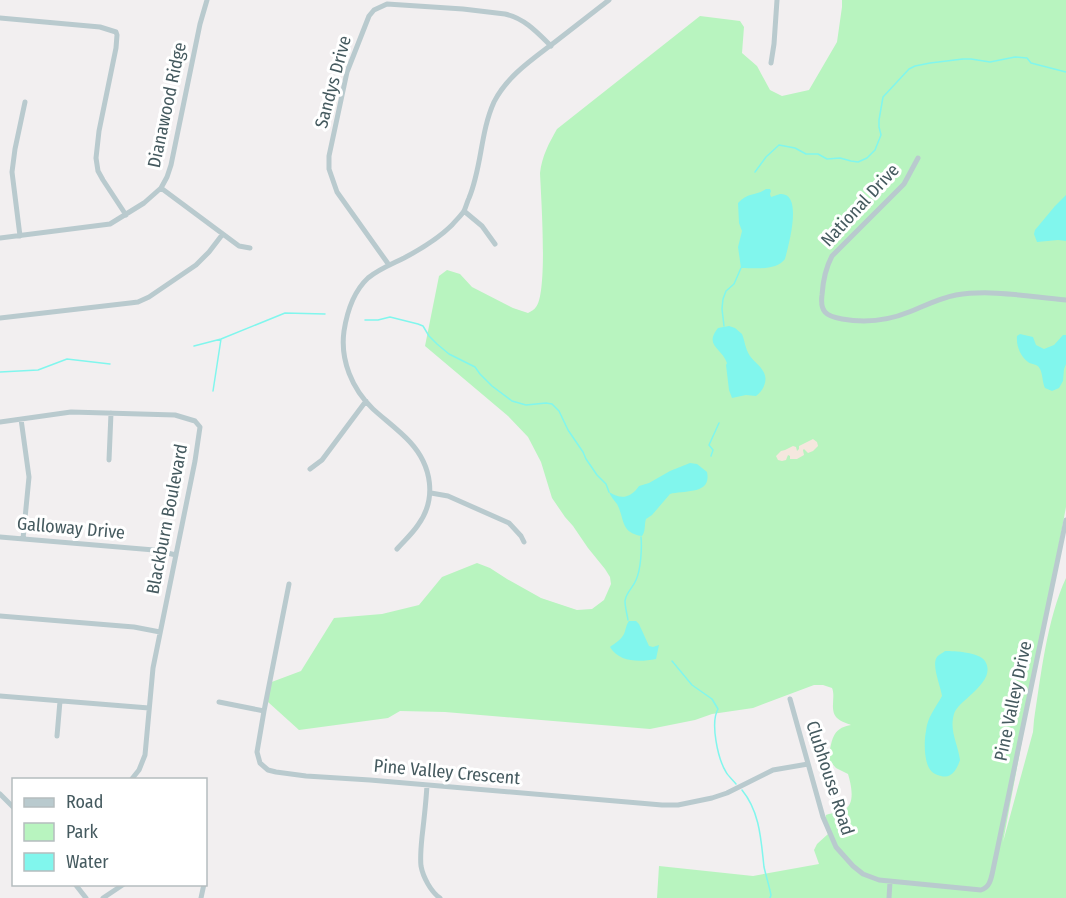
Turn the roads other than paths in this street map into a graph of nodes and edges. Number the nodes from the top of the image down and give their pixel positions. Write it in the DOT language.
graph roads {
  1 [pos="207,0"];
  2 [pos="609,0"];
  3 [pos="777,0"];
  4 [pos="0,18"];
  5 [pos="551,46"];
  6 [pos="771,63"];
  7 [pos="25,102"];
  8 [pos="918,158"];
  9 [pos="161,189"];
  10 [pos="464,211"];
  11 [pos="126,215"];
  12 [pos="222,235"];
  13 [pos="20,236"];
  14 [pos="0,238"];
  15 [pos="495,244"];
  16 [pos="250,248"];
  17 [pos="389,265"];
  18 [pos="1066,300"];
  19 [pos="0,318"];
  20 [pos="366,401"];
  21 [pos="111,413"];
  22 [pos="21,419"];
  23 [pos="0,422"];
  24 [pos="109,460"];
  25 [pos="310,468"];
  26 [pos="431,493"];
  27 [pos="1066,520"];
  28 [pos="0,537"];
  29 [pos="23,539"];
  30 [pos="524,542"];
  31 [pos="397,549"];
  32 [pos="176,555"];
  33 [pos="289,584"];
  34 [pos="0,616"];
  35 [pos="160,632"];
  36 [pos="0,696"];
  37 [pos="790,699"];
  38 [pos="60,700"];
  39 [pos="219,702"];
  40 [pos="149,708"];
  41 [pos="264,711"];
  42 [pos="57,736"];
  43 [pos="808,764"];
  44 [pos="133,778"];
  45 [pos="427,785"];
  46 [pos="0,794"];
  47 [pos="12,806"];
  48 [pos="890,882"];
  49 [pos="76,886"];
  50 [pos="122,886"];
  51 [pos="986,888"];
  52 [pos="437,897"];
  53 [pos="86,898"];
  54 [pos="103,898"];
  55 [pos="889,898"];
  1 -- 9 [label="street, Dianawood Ridge"];
  2 -- 5 [label="street"];
  3 -- 6 [label="street"];
  4 -- 11 [label="street"];
  5 -- 10 [label="street"];
  5 -- 17 [label="street, Sandys Drive"];
  7 -- 13 [label="street"];
  8 -- 18 [label="street, National Drive"];
  9 -- 11 [label="street, Dianawood Ridge"];
  9 -- 12 [label="street"];
  10 -- 15 [label="street"];
  10 -- 17 [label="street"];
  11 -- 13 [label="street, Dianawood Ridge"];
  12 -- 16 [label="street"];
  12 -- 19 [label="street"];
  13 -- 14 [label="street, Dianawood Ridge"];
  17 -- 20 [label="street"];
  20 -- 25 [label="street"];
  20 -- 26 [label="street"];
  21 -- 22 [label="street, Blackburn Boulevard"];
  21 -- 24 [label="street"];
  21 -- 32 [label="street, Blackburn Boulevard"];
  22 -- 23 [label="street, Blackburn Boulevard"];
  22 -- 29 [label="street"];
  26 -- 30 [label="street"];
  26 -- 31 [label="street"];
  27 -- 51 [label="street, Pine Valley Drive"];
  28 -- 29 [label="street, Galloway Drive"];
  29 -- 32 [label="street, Galloway Drive"];
  32 -- 35 [label="street, Blackburn Boulevard"];
  33 -- 41 [label="street, Pine Valley Crescent"];
  34 -- 35 [label="street"];
  35 -- 40 [label="street, Blackburn Boulevard"];
  36 -- 38 [label="street"];
  37 -- 43 [label="street, Clubhouse Road"];
  38 -- 40 [label="street"];
  38 -- 42 [label="street"];
  39 -- 41 [label="street"];
  40 -- 44 [label="street, Blackburn Boulevard"];
  41 -- 45 [label="street, Pine Valley Crescent"];
  43 -- 45 [label="street, Pine Valley Crescent"];
  43 -- 48 [label="street, Clubhouse Road"];
  45 -- 52 [label="street"];
  46 -- 47 [label="street"];
  48 -- 51 [label="street, Clubhouse Road"];
  48 -- 55 [label="street"];
  49 -- 53 [label="street"];
  50 -- 54 [label="street"];
}
